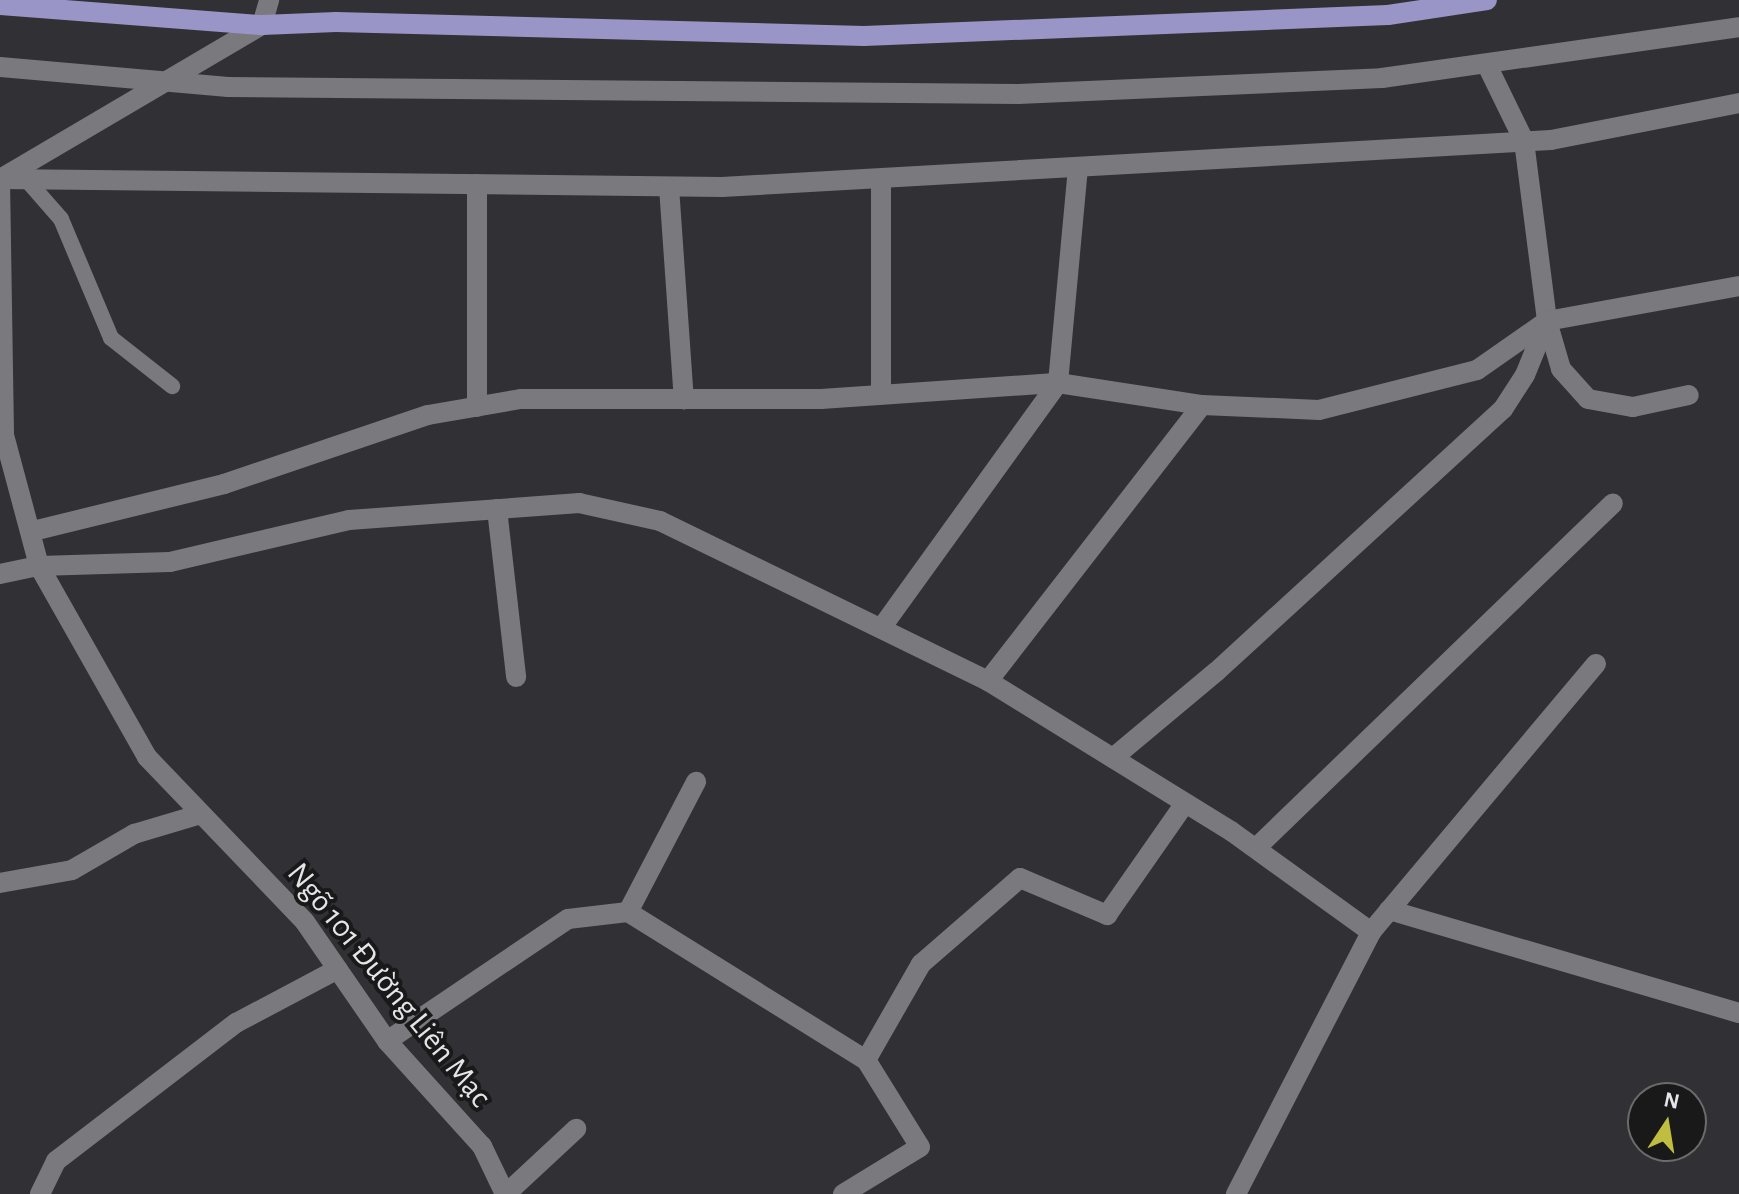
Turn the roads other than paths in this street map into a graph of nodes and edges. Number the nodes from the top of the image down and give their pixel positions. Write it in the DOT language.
graph roads {
  1 [pos="269,0"];
  2 [pos="1487,0"];
  3 [pos="0,5"];
  4 [pos="262,25"];
  5 [pos="1739,27"];
  6 [pos="1487,65"];
  7 [pos="0,67"];
  8 [pos="164,81"];
  9 [pos="1739,103"];
  10 [pos="1524,141"];
  11 [pos="1078,167"];
  12 [pos="0,179"];
  13 [pos="26,179"];
  14 [pos="881,179"];
  15 [pos="477,184"];
  16 [pos="669,187"];
  17 [pos="1739,286"];
  18 [pos="1547,321"];
  19 [pos="1058,383"];
  20 [pos="172,386"];
  21 [pos="881,394"];
  22 [pos="1689,395"];
  23 [pos="684,399"];
  24 [pos="1202,405"];
  25 [pos="477,407"];
  26 [pos="5,448"];
  27 [pos="1613,503"];
  28 [pos="497,509"];
  29 [pos="33,531"];
  30 [pos="39,566"];
  31 [pos="0,574"];
  32 [pos="882,627"];
  33 [pos="1596,664"];
  34 [pos="516,677"];
  35 [pos="988,681"];
  36 [pos="1113,758"];
  37 [pos="696,782"];
  38 [pos="1185,803"];
  39 [pos="201,814"];
  40 [pos="1256,848"];
  41 [pos="0,883"];
  42 [pos="1389,910"];
  43 [pos="628,912"];
  44 [pos="1371,932"];
  45 [pos="338,969"];
  46 [pos="1739,1013"];
  47 [pos="387,1041"];
  48 [pos="866,1060"];
  49 [pos="576,1129"];
  50 [pos="40,1194"];
  51 [pos="506,1194"];
  52 [pos="843,1194"];
  53 [pos="1236,1194"];
  1 -- 4 [label="street"];
  2 -- 4 [label="main road"];
  3 -- 4 [label="main road"];
  4 -- 8 [label="street"];
  5 -- 6 [label="street"];
  6 -- 8 [label="street"];
  6 -- 10 [label="street"];
  7 -- 8 [label="street"];
  8 -- 12 [label="street"];
  9 -- 10 [label="street"];
  10 -- 11 [label="street"];
  10 -- 18 [label="street"];
  11 -- 14 [label="street"];
  11 -- 19 [label="street"];
  12 -- 13 [label="street"];
  12 -- 26 [label="street, Ngõ 101 Đường Liên Mạc"];
  13 -- 15 [label="street"];
  13 -- 20 [label="lane"];
  14 -- 16 [label="street"];
  14 -- 21 [label="street"];
  15 -- 16 [label="street"];
  15 -- 25 [label="street"];
  16 -- 23 [label="street"];
  17 -- 18 [label="street"];
  18 -- 22 [label="street"];
  18 -- 24 [label="street"];
  18 -- 36 [label="street"];
  19 -- 21 [label="street"];
  19 -- 24 [label="street"];
  19 -- 32 [label="street"];
  21 -- 23 [label="street"];
  23 -- 25 [label="street"];
  24 -- 35 [label="street"];
  25 -- 29 [label="street"];
  26 -- 29 [label="street, Ngõ 101 Đường Liên Mạc"];
  27 -- 40 [label="street"];
  28 -- 30 [label="street"];
  28 -- 32 [label="street"];
  28 -- 34 [label="street"];
  29 -- 30 [label="street, Ngõ 101 Đường Liên Mạc"];
  30 -- 31 [label="street"];
  30 -- 39 [label="street, Ngõ 101 Đường Liên Mạc"];
  32 -- 35 [label="street"];
  33 -- 42 [label="street"];
  35 -- 36 [label="street"];
  36 -- 38 [label="street"];
  37 -- 43 [label="street"];
  38 -- 40 [label="street"];
  38 -- 48 [label="street"];
  39 -- 41 [label="street"];
  39 -- 45 [label="street, Ngõ 101 Đường Liên Mạc"];
  40 -- 44 [label="street"];
  42 -- 44 [label="street"];
  42 -- 46 [label="street"];
  43 -- 47 [label="street"];
  43 -- 48 [label="street"];
  44 -- 53 [label="street"];
  45 -- 47 [label="street, Ngõ 101 Đường Liên Mạc"];
  45 -- 50 [label="street"];
  47 -- 51 [label="street, Ngõ 101 Đường Liên Mạc"];
  48 -- 52 [label="street"];
  49 -- 51 [label="street"];
}
